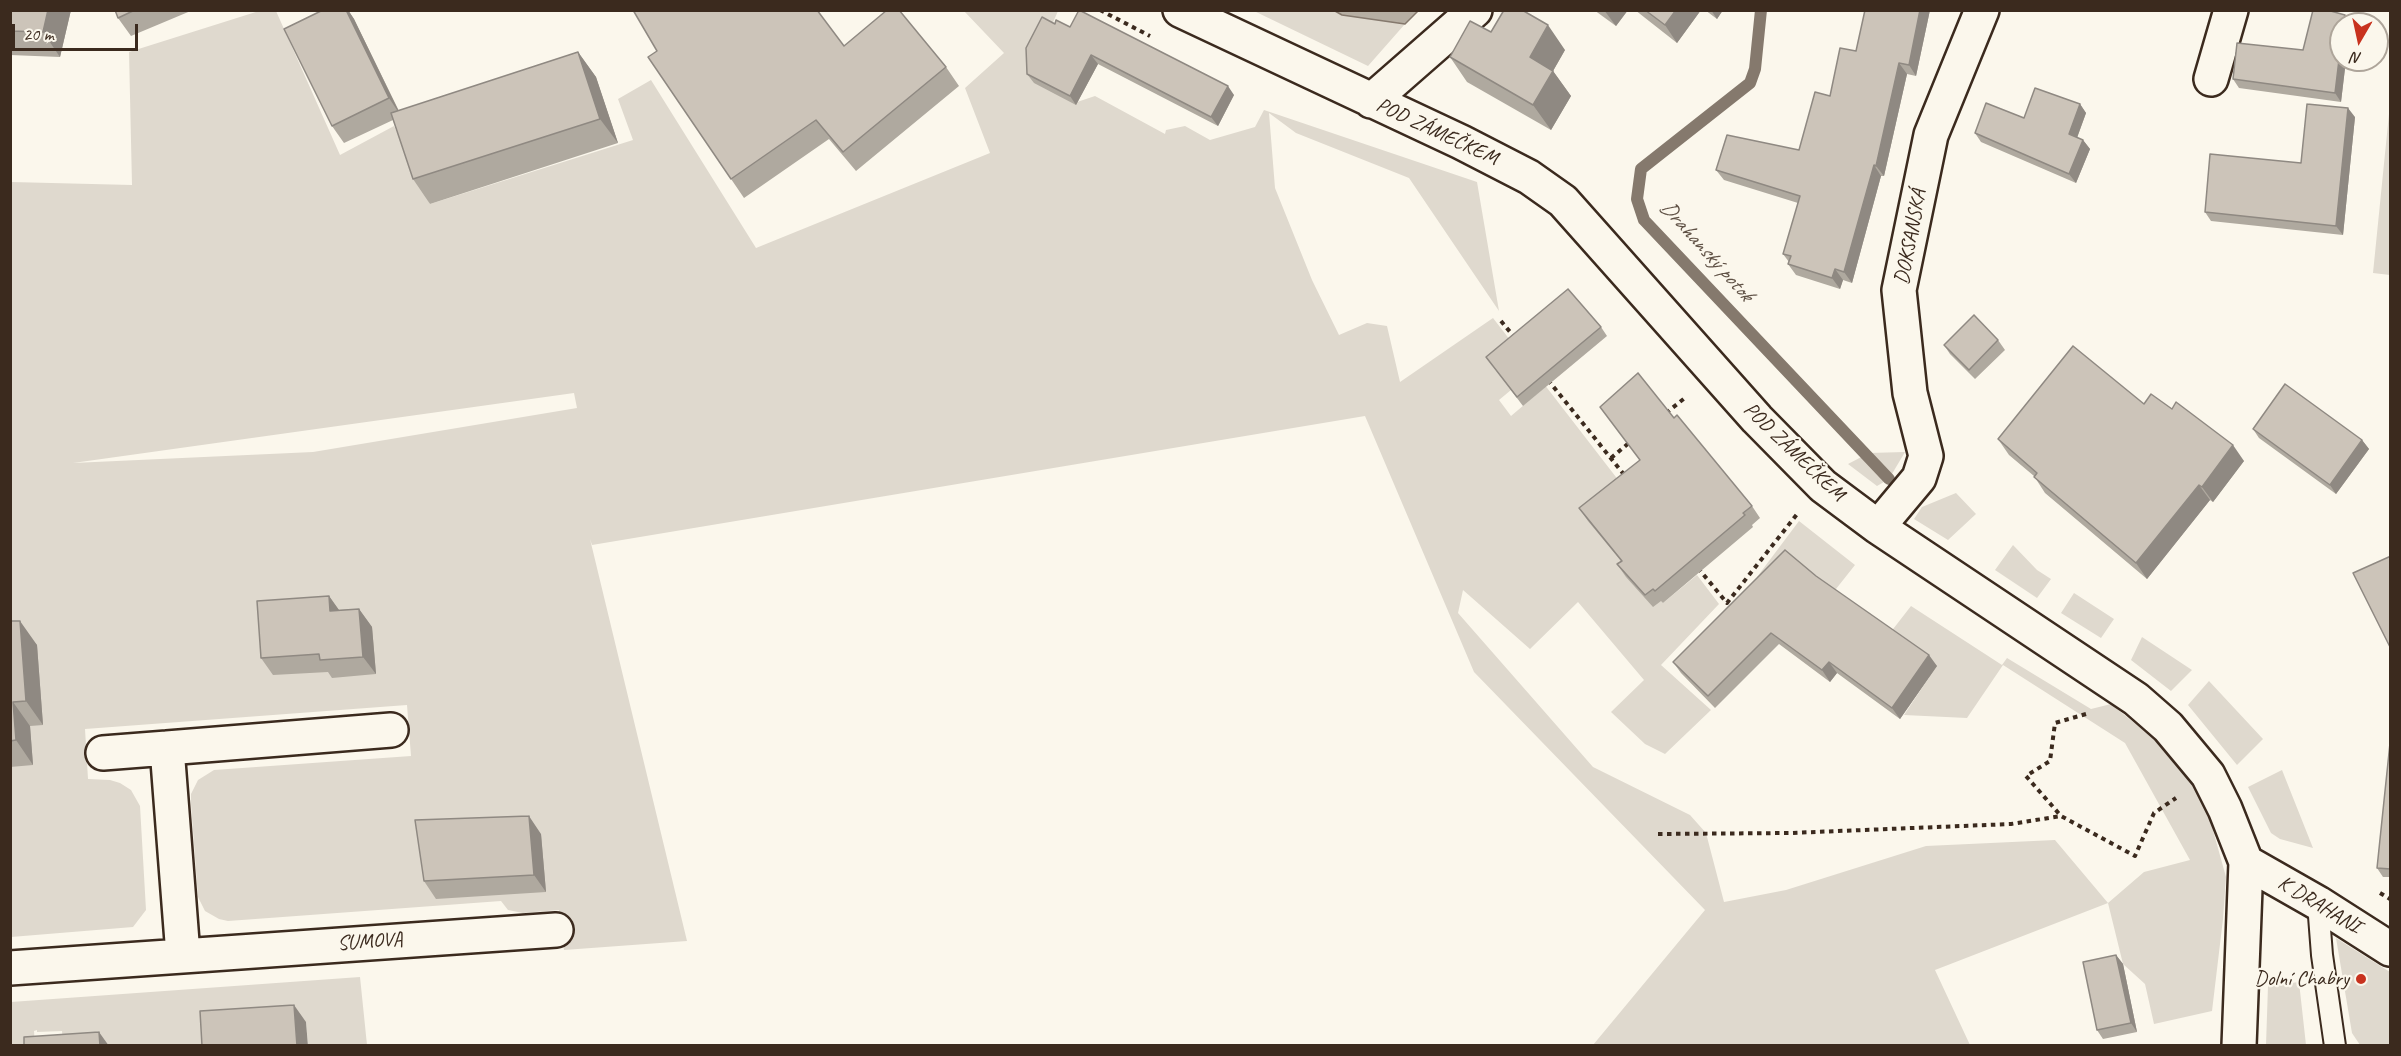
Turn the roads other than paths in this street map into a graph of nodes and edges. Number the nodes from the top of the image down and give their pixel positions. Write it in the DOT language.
graph roads {
  1 [pos="1180,10"];
  2 [pos="1475,10"];
  3 [pos="1982,10"];
  4 [pos="2231,10"];
  5 [pos="2211,80"];
  6 [pos="1371,101"];
  7 [pos="1878,527"];
  8 [pos="392,730"];
  9 [pos="167,748"];
  10 [pos="103,753"];
  11 [pos="2246,862"];
  12 [pos="2318,903"];
  13 [pos="556,930"];
  14 [pos="2391,949"];
  15 [pos="183,955"];
  16 [pos="10,968"];
  17 [pos="2239,1046"];
  18 [pos="2335,1046"];
  1 -- 6 [label="street, POD ZÁMEČKEM"];
  2 -- 6 [label="street"];
  3 -- 7 [label="street, DOKSANSKÁ"];
  4 -- 5 [label="street"];
  6 -- 7 [label="street, POD ZÁMEČKEM"];
  7 -- 11 [label="street, POD ZÁMEČKEM"];
  8 -- 9 [label="street"];
  9 -- 10 [label="street"];
  9 -- 15 [label="street"];
  11 -- 12 [label="street, K DRAHANI"];
  11 -- 17 [label="street, POD ZÁMEČKEM"];
  12 -- 14 [label="street, K DRAHANI"];
  12 -- 18 [label="lane"];
  13 -- 15 [label="street, SUMOVA"];
  15 -- 16 [label="street, SUMOVA"];
}
